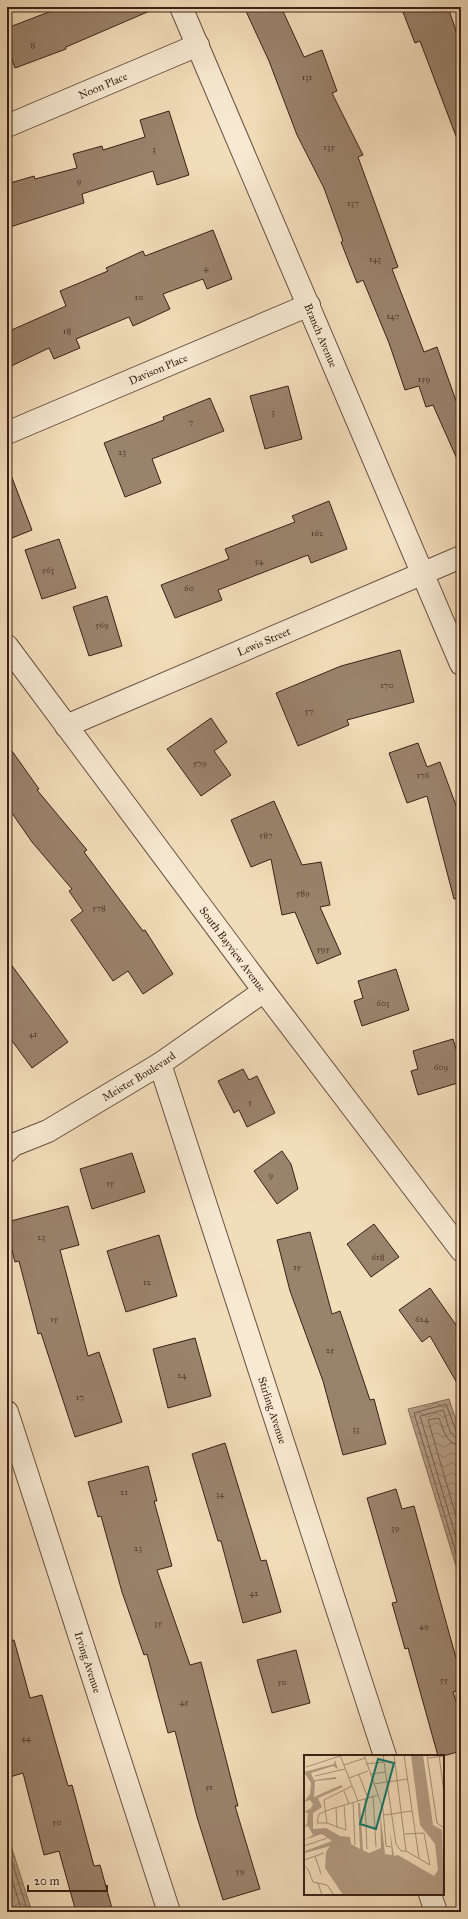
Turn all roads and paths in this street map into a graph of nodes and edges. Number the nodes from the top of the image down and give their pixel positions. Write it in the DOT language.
graph roads {
  1 [pos="181,7"];
  2 [pos="198,45"];
  3 [pos="7,126"];
  4 [pos="308,305"];
  5 [pos="7,433"];
  6 [pos="461,557"];
  7 [pos="423,574"];
  8 [pos="7,646"];
  9 [pos="461,664"];
  10 [pos="66,726"];
  11 [pos="264,991"];
  12 [pos="160,1064"];
  13 [pos="9,1144"];
  14 [pos="461,1250"];
  15 [pos="7,1412"];
  16 [pos="385,1755"];
  17 [pos="430,1895"];
  18 [pos="169,1912"];
  19 [pos="436,1912"];
  1 -- 2 [label="street, Branch Avenue"];
  2 -- 3 [label="street, Noon Place"];
  2 -- 4 [label="street, Branch Avenue"];
  4 -- 5 [label="street, Davison Place"];
  4 -- 7 [label="street, Branch Avenue"];
  6 -- 7 [label="street, Lewis Street"];
  7 -- 9 [label="street, Branch Avenue"];
  7 -- 10 [label="street, Lewis Street"];
  8 -- 10 [label="street, South Bayview Avenue"];
  10 -- 11 [label="street, South Bayview Avenue"];
  11 -- 12 [label="street, Meister Boulevard"];
  11 -- 14 [label="street, South Bayview Avenue"];
  12 -- 13 [label="street, Meister Boulevard"];
  12 -- 16 [label="street, Stirling Avenue"];
  15 -- 18 [label="street, Irving Avenue"];
  17 -- 19 [label="street"];
}
